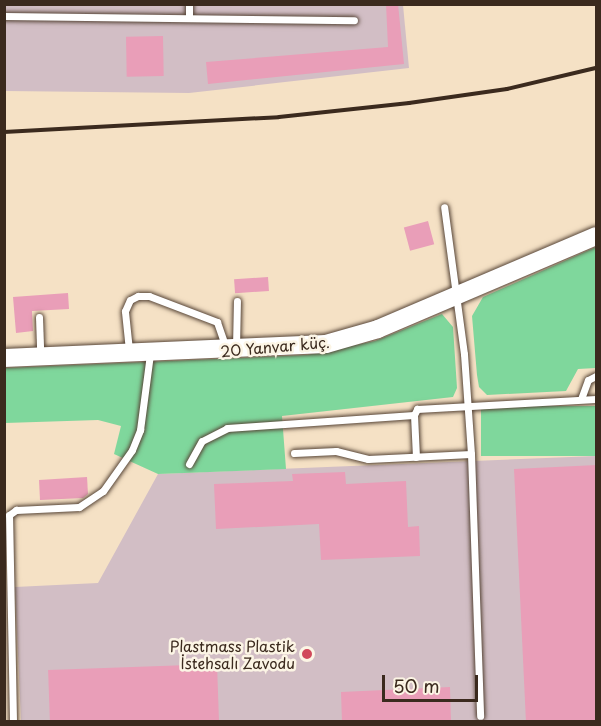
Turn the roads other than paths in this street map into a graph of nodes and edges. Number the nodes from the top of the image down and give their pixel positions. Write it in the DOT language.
graph roads {
  1 [pos="189,4"];
  2 [pos="4,16"];
  3 [pos="189,17"];
  4 [pos="354,20"];
  5 [pos="444,207"];
  6 [pos="597,236"];
  7 [pos="457,295"];
  8 [pos="237,301"];
  9 [pos="39,317"];
  10 [pos="231,350"];
  11 [pos="150,354"];
  12 [pos="129,355"];
  13 [pos="40,357"];
  14 [pos="4,358"];
  15 [pos="597,376"];
  16 [pos="581,399"];
  17 [pos="597,399"];
  18 [pos="468,404"];
  19 [pos="414,415"];
  20 [pos="294,453"];
  21 [pos="471,454"];
  22 [pos="416,457"];
  23 [pos="189,464"];
  24 [pos="6,577"];
  25 [pos="480,716"];
  26 [pos="13,721"];
  1 -- 3 [label="lane"];
  2 -- 3 [label="lane"];
  3 -- 4 [label="lane"];
  5 -- 7 [label="lane"];
  6 -- 7 [label="street, 20 Yanvar küç."];
  7 -- 10 [label="street, 20 Yanvar küç."];
  7 -- 18 [label="lane"];
  8 -- 10 [label="lane"];
  9 -- 13 [label="lane"];
  10 -- 11 [label="street, 20 Yanvar küç."];
  10 -- 12 [label="lane"];
  11 -- 12 [label="street, 20 Yanvar küç."];
  11 -- 24 [label="lane"];
  12 -- 13 [label="street, 20 Yanvar küç."];
  13 -- 14 [label="street, 20 Yanvar küç."];
  15 -- 16 [label="lane"];
  16 -- 17 [label="lane"];
  16 -- 18 [label="lane"];
  18 -- 19 [label="lane"];
  18 -- 21 [label="lane"];
  19 -- 22 [label="lane"];
  19 -- 23 [label="lane"];
  20 -- 22 [label="lane"];
  21 -- 22 [label="lane"];
  21 -- 25 [label="lane"];
  24 -- 26 [label="lane"];
}
